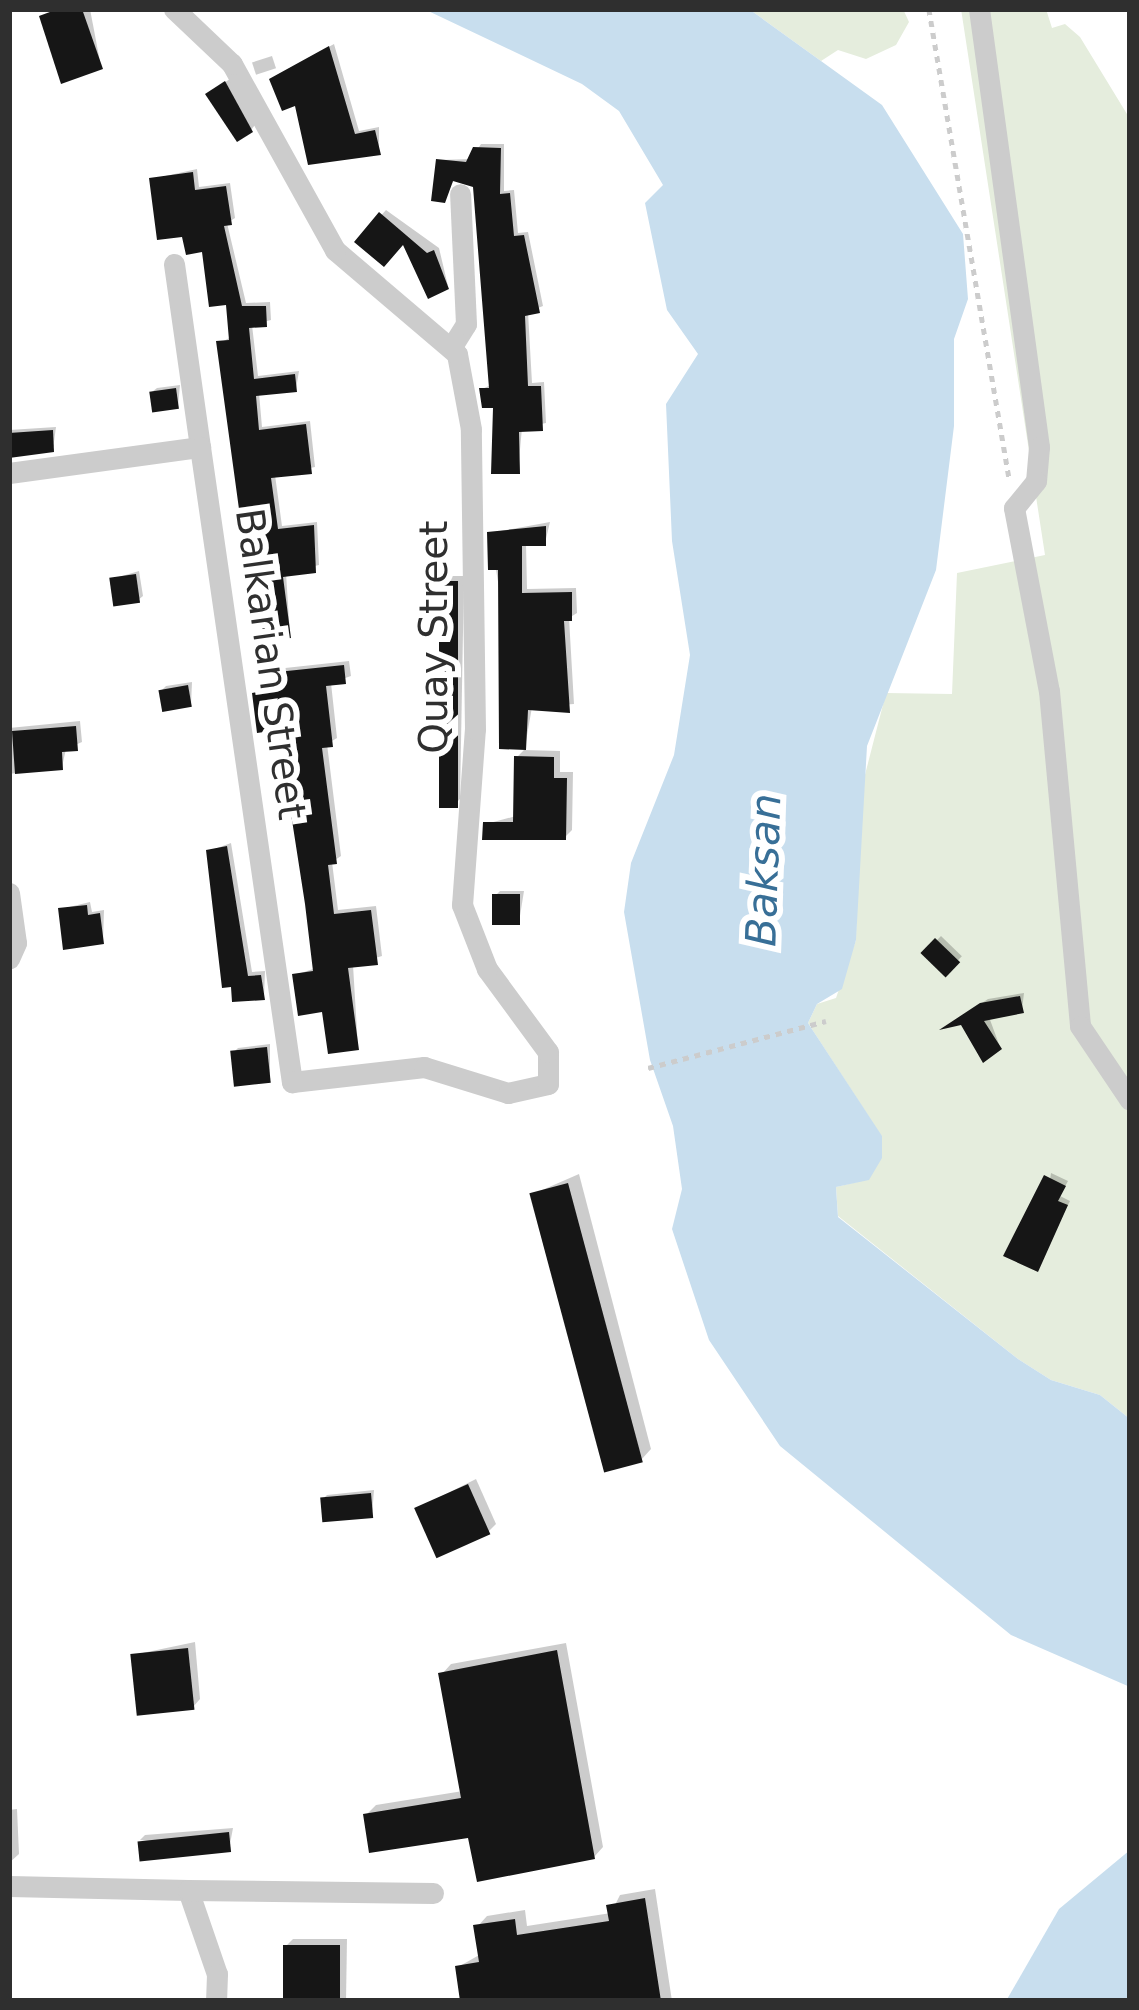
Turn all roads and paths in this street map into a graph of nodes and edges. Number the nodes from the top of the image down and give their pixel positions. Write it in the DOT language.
graph roads {
  1 [pos="173,9"];
  2 [pos="929,9"];
  3 [pos="979,9"];
  4 [pos="460,194"];
  5 [pos="174,265"];
  6 [pos="451,348"];
  7 [pos="200,447"];
  8 [pos="9,473"];
  9 [pos="1014,508"];
  10 [pos="9,893"];
  11 [pos="9,959"];
  12 [pos="826,1021"];
  13 [pos="648,1068"];
  14 [pos="292,1082"];
  15 [pos="1130,1100"];
  16 [pos="9,1886"];
  17 [pos="188,1890"];
  18 [pos="433,1894"];
  19 [pos="217,2001"];
  1 -- 6 [label="street"];
  2 -- 9 [label="path"];
  3 -- 9 [label="street"];
  4 -- 6 [label="street"];
  5 -- 7 [label="street, Balkarian Street"];
  6 -- 14 [label="street, Quay Street"];
  7 -- 8 [label="street"];
  7 -- 14 [label="street, Balkarian Street"];
  9 -- 15 [label="street"];
  10 -- 11 [label="street"];
  12 -- 13 [label="path"];
  16 -- 17 [label="street"];
  17 -- 18 [label="street"];
  17 -- 19 [label="street"];
}
